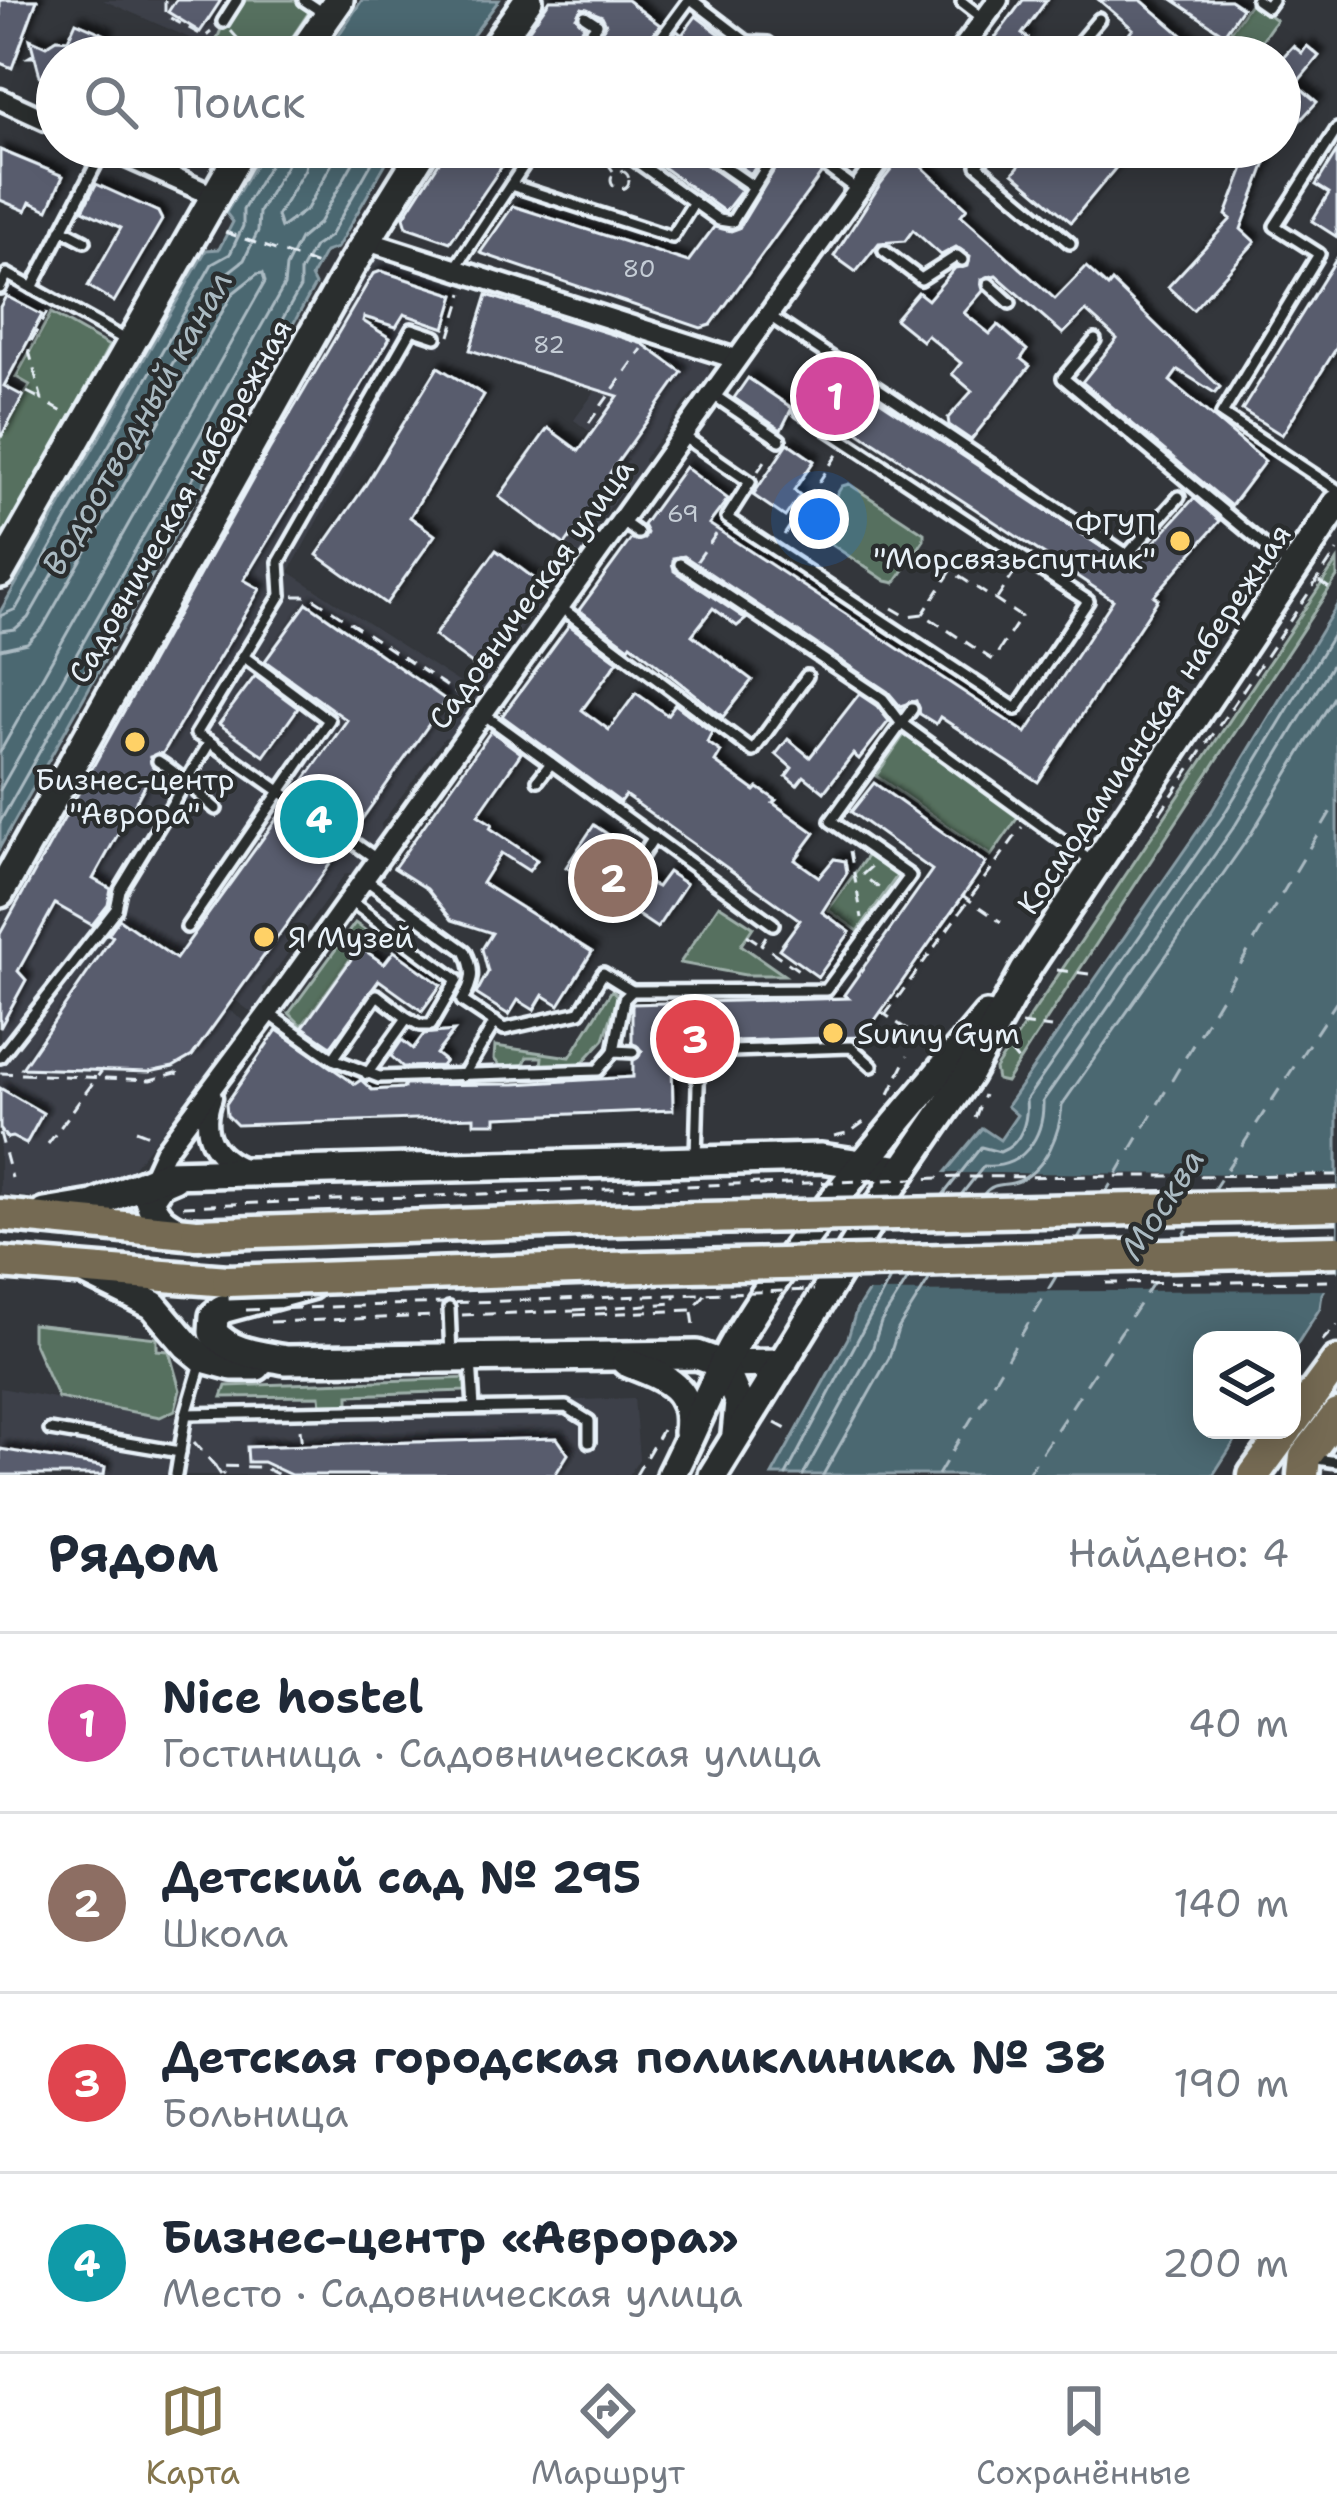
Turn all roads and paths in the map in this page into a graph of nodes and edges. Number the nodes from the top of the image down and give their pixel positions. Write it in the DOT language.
graph roads {
  1 [pos="165,0"];
  2 [pos="237,0"];
  3 [pos="528,0"];
  4 [pos="691,0"];
  5 [pos="998,0"];
  6 [pos="1257,0"];
  7 [pos="1272,0"];
  8 [pos="962,2"];
  9 [pos="324,5"];
  10 [pos="585,16"];
  11 [pos="984,19"];
  12 [pos="1099,19"];
  13 [pos="223,22"];
  14 [pos="203,36"];
  15 [pos="206,36"];
  16 [pos="235,36"];
  17 [pos="309,36"];
  18 [pos="503,36"];
  19 [pos="588,36"];
  20 [pos="663,36"];
  21 [pos="740,36"];
  22 [pos="974,36"];
  23 [pos="1085,36"];
  24 [pos="0,99"];
  25 [pos="36,115"];
  26 [pos="1337,129"];
  27 [pos="93,168"];
  28 [pos="151,168"];
  29 [pos="231,168"];
  30 [pos="412,168"];
  31 [pos="522,168"];
  32 [pos="611,168"];
  33 [pos="646,168"];
  34 [pos="727,168"];
  35 [pos="764,168"];
  36 [pos="827,168"];
  37 [pos="874,168"];
  38 [pos="981,168"];
  39 [pos="614,173"];
  40 [pos="511,184"];
  41 [pos="752,185"];
  42 [pos="857,190"];
  43 [pos="214,196"];
  44 [pos="694,202"];
  45 [pos="62,229"];
  46 [pos="225,232"];
  47 [pos="86,241"];
  48 [pos="367,241"];
  49 [pos="1070,243"];
  50 [pos="884,251"];
  51 [pos="962,260"];
  52 [pos="324,267"];
  53 [pos="460,277"];
  54 [pos="988,284"];
  55 [pos="0,288"];
  56 [pos="32,288"];
  57 [pos="54,300"];
  58 [pos="1010,303"];
  59 [pos="768,315"];
  60 [pos="436,337"];
  61 [pos="1095,340"];
  62 [pos="133,343"];
  63 [pos="646,343"];
  64 [pos="736,359"];
  65 [pos="835,359"];
  66 [pos="27,392"];
  67 [pos="712,394"];
  68 [pos="43,400"];
  69 [pos="589,423"];
  70 [pos="85,424"];
  71 [pos="682,435"];
  72 [pos="780,440"];
  73 [pos="845,441"];
  74 [pos="1337,490"];
  75 [pos="1179,497"];
  76 [pos="1337,504"];
  77 [pos="727,518"];
  78 [pos="620,520"];
  79 [pos="638,533"];
  80 [pos="774,550"];
  81 [pos="1337,551"];
  82 [pos="1024,559"];
  83 [pos="1330,562"];
  84 [pos="680,564"];
  85 [pos="1337,566"];
  86 [pos="690,571"];
  87 [pos="0,573"];
  88 [pos="1306,575"];
  89 [pos="1335,592"];
  90 [pos="280,595"];
  91 [pos="996,601"];
  92 [pos="560,606"];
  93 [pos="243,656"];
  94 [pos="944,662"];
  95 [pos="936,674"];
  96 [pos="807,676"];
  97 [pos="912,709"];
  98 [pos="483,712"];
  99 [pos="902,724"];
  100 [pos="210,742"];
  101 [pos="158,761"];
  102 [pos="551,763"];
  103 [pos="188,779"];
  104 [pos="538,780"];
  105 [pos="287,796"];
  106 [pos="216,809"];
  107 [pos="1030,815"];
  108 [pos="1150,828"];
  109 [pos="847,832"];
  110 [pos="654,837"];
  111 [pos="348,839"];
  112 [pos="378,860"];
  113 [pos="1096,865"];
  114 [pos="634,866"];
  115 [pos="365,879"];
  116 [pos="883,884"];
  117 [pos="0,893"];
  118 [pos="897,894"];
  119 [pos="962,895"];
  120 [pos="969,899"];
  121 [pos="350,900"];
  122 [pos="1000,922"];
  123 [pos="773,924"];
  124 [pos="187,928"];
  125 [pos="747,935"];
  126 [pos="866,938"];
  127 [pos="760,944"];
  128 [pos="1063,958"];
  129 [pos="1055,969"];
  130 [pos="1089,974"];
  131 [pos="1037,975"];
  132 [pos="826,990"];
  133 [pos="632,991"];
  134 [pos="1029,1009"];
  135 [pos="268,1013"];
  136 [pos="407,1018"];
  137 [pos="495,1022"];
  138 [pos="1019,1024"];
  139 [pos="1051,1028"];
  140 [pos="1012,1034"];
  141 [pos="919,1038"];
  142 [pos="1004,1048"];
  143 [pos="614,1051"];
  144 [pos="672,1051"];
  145 [pos="633,1052"];
  146 [pos="699,1052"];
  147 [pos="908,1056"];
  148 [pos="0,1057"];
  149 [pos="333,1059"];
  150 [pos="872,1066"];
  151 [pos="1023,1066"];
  152 [pos="103,1069"];
  153 [pos="0,1073"];
  154 [pos="367,1074"];
  155 [pos="188,1076"];
  156 [pos="463,1076"];
  157 [pos="222,1077"];
  158 [pos="97,1078"];
  159 [pos="988,1085"];
  160 [pos="886,1099"];
  161 [pos="879,1112"];
  162 [pos="975,1118"];
  163 [pos="136,1130"];
  164 [pos="1,1132"];
  165 [pos="158,1138"];
  166 [pos="821,1139"];
  167 [pos="48,1144"];
  168 [pos="695,1160"];
  169 [pos="864,1161"];
  170 [pos="902,1170"];
  171 [pos="256,1174"];
  172 [pos="185,1175"];
  173 [pos="1337,1175"];
  174 [pos="12,1178"];
  175 [pos="152,1178"];
  176 [pos="1337,1205"];
  177 [pos="4,1216"];
  178 [pos="186,1224"];
  179 [pos="1337,1251"];
  180 [pos="0,1263"];
  181 [pos="84,1271"];
  182 [pos="1337,1281"];
  183 [pos="1087,1283"];
  184 [pos="813,1290"];
  185 [pos="675,1295"];
  186 [pos="239,1305"];
  187 [pos="574,1311"];
  188 [pos="449,1312"];
  189 [pos="693,1315"];
  190 [pos="272,1322"];
  191 [pos="210,1348"];
  192 [pos="461,1358"];
  193 [pos="617,1359"];
  194 [pos="1337,1362"];
  195 [pos="782,1363"];
  196 [pos="722,1364"];
  197 [pos="474,1408"];
  198 [pos="1301,1410"];
  199 [pos="186,1414"];
  200 [pos="299,1414"];
  201 [pos="1337,1415"];
  202 [pos="767,1419"];
  203 [pos="50,1430"];
  204 [pos="790,1431"];
  205 [pos="1279,1439"];
  206 [pos="673,1440"];
  207 [pos="734,1441"];
  208 [pos="590,1442"];
  209 [pos="302,1446"];
  210 [pos="180,1447"];
  211 [pos="1337,1462"];
  212 [pos="215,1466"];
  213 [pos="1300,1469"];
  214 [pos="176,1475"];
  215 [pos="223,1475"];
  216 [pos="279,1475"];
  217 [pos="636,1475"];
  218 [pos="671,1475"];
  219 [pos="712,1475"];
  220 [pos="1253,1475"];
  1 -- 14 [label="path"];
  2 -- 13 [label="lane"];
  3 -- 18 [label="main road"];
  4 -- 20 [label="lane"];
  4 -- 21 [label="lane"];
  5 -- 11 [label="street"];
  6 -- 7 [label="lane"];
  8 -- 11 [label="lane"];
  9 -- 17 [label="main road"];
  10 -- 19 [label="lane"];
  11 -- 22 [label="street"];
  12 -- 23 [label="lane"];
  13 -- 15 [label="path"];
  13 -- 16 [label="path"];
  24 -- 25 [label="street"];
  26 -- 74 [label="lane"];
  27 -- 45 [label="lane"];
  28 -- 43 [label="street"];
  29 -- 43 [label="main road"];
  30 -- 48 [label="main road, Садовническая набережная"];
  31 -- 40 [label="lane"];
  32 -- 39 [label="path"];
  33 -- 44 [label="lane"];
  34 -- 41 [label="lane"];
  35 -- 41 [label="lane"];
  36 -- 42 [label="lane"];
  37 -- 42 [label="street, Садовническая улица"];
  38 -- 49 [label="lane"];
  40 -- 44 [label="lane"];
  40 -- 53 [label="lane"];
  41 -- 44 [label="lane"];
  42 -- 59 [label="street, Садовническая улица"];
  43 -- 62 [label="main road"];
  45 -- 47 [label="lane"];
  45 -- 56 [label="lane"];
  46 -- 52 [label="path"];
  48 -- 53 [label="street"];
  48 -- 117 [label="main road, Садовническая набережная"];
  50 -- 51 [label="lane"];
  53 -- 60 [label="path"];
  53 -- 64 [label="street"];
  54 -- 58 [label="lane"];
  55 -- 56 [label="lane"];
  56 -- 57 [label="lane"];
  57 -- 62 [label="lane"];
  57 -- 68 [label="path"];
  59 -- 64 [label="street, Садовническая улица"];
  59 -- 65 [label="lane"];
  60 -- 90 [label="lane"];
  61 -- 88 [label="lane"];
  62 -- 70 [label="main road"];
  63 -- 69 [label="path"];
  64 -- 67 [label="street, Садовническая улица"];
  65 -- 73 [label="lane"];
  65 -- 75 [label="lane"];
  66 -- 68 [label="path"];
  67 -- 71 [label="street, Садовническая улица"];
  67 -- 72 [label="lane"];
  68 -- 70 [label="path"];
  70 -- 87 [label="main road"];
  71 -- 77 [label="lane"];
  71 -- 78 [label="street, Садовническая улица"];
  73 -- 80 [label="path"];
  73 -- 82 [label="lane"];
  76 -- 88 [label="main road, Космодамианская набережная"];
  77 -- 80 [label="lane"];
  77 -- 86 [label="path"];
  78 -- 79 [label="lane"];
  78 -- 92 [label="street, Садовническая улица"];
  80 -- 94 [label="lane"];
  81 -- 83 [label="path"];
  82 -- 91 [label="path"];
  82 -- 94 [label="lane"];
  83 -- 85 [label="path"];
  83 -- 88 [label="path"];
  84 -- 86 [label="lane"];
  86 -- 99 [label="lane"];
  88 -- 89 [label="path"];
  88 -- 108 [label="path"];
  88 -- 113 [label="main road, Космодамианская набережная"];
  90 -- 93 [label="lane"];
  90 -- 98 [label="path"];
  91 -- 91 [label="path"];
  92 -- 96 [label="lane"];
  92 -- 98 [label="street, Садовническая улица"];
  93 -- 100 [label="lane"];
  93 -- 105 [label="lane"];
  94 -- 95 [label="lane"];
  97 -- 99 [label="lane"];
  98 -- 102 [label="lane"];
  98 -- 112 [label="street, Садовническая улица"];
  99 -- 107 [label="lane"];
  99 -- 109 [label="lane"];
  100 -- 103 [label="lane"];
  100 -- 105 [label="lane"];
  101 -- 103 [label="lane"];
  102 -- 104 [label="lane"];
  102 -- 110 [label="lane"];
  103 -- 106 [label="lane"];
  103 -- 148 [label="lane"];
  105 -- 124 [label="lane"];
  107 -- 113 [label="lane"];
  107 -- 120 [label="path"];
  109 -- 118 [label="lane"];
  109 -- 126 [label="path"];
  110 -- 114 [label="lane"];
  110 -- 123 [label="lane"];
  111 -- 112 [label="lane"];
  112 -- 115 [label="street, Садовническая улица"];
  113 -- 131 [label="main road, Космодамианская набережная"];
  115 -- 121 [label="street, Садовническая улица"];
  115 -- 137 [label="lane"];
  116 -- 118 [label="path"];
  118 -- 126 [label="lane"];
  119 -- 120 [label="path"];
  120 -- 122 [label="path"];
  120 -- 141 [label="path"];
  121 -- 135 [label="street, Садовническая улица"];
  121 -- 136 [label="lane"];
  123 -- 127 [label="path"];
  125 -- 127 [label="path"];
  126 -- 132 [label="lane"];
  127 -- 132 [label="path"];
  128 -- 129 [label="path"];
  129 -- 130 [label="path"];
  129 -- 131 [label="path"];
  131 -- 169 [label="main road, Космодамианская набережная"];
  131 -- 170 [label="main road, Космодамианская набережная"];
  132 -- 133 [label="lane"];
  133 -- 137 [label="lane"];
  133 -- 143 [label="lane"];
  134 -- 138 [label="path"];
  135 -- 149 [label="lane"];
  135 -- 157 [label="street, Садовническая улица"];
  136 -- 149 [label="lane"];
  136 -- 154 [label="lane"];
  137 -- 156 [label="lane"];
  138 -- 139 [label="path"];
  138 -- 140 [label="path"];
  142 -- 151 [label="path"];
  143 -- 145 [label="lane"];
  143 -- 156 [label="lane"];
  144 -- 146 [label="lane"];
  146 -- 150 [label="lane"];
  146 -- 168 [label="lane"];
  147 -- 160 [label="path"];
  149 -- 154 [label="lane"];
  152 -- 158 [label="path"];
  153 -- 158 [label="path"];
  154 -- 156 [label="lane"];
  155 -- 158 [label="path"];
  157 -- 171 [label="street, Садовническая улица"];
  157 -- 175 [label="street, Садовническая улица"];
  158 -- 167 [label="path"];
  159 -- 162 [label="path"];
  161 -- 166 [label="path"];
  163 -- 165 [label="path"];
  164 -- 174 [label="path"];
  168 -- 169 [label="main road"];
  168 -- 171 [label="main road"];
  169 -- 170 [label="main road"];
  169 -- 196 [label="main road, Космодамианская набережная"];
  170 -- 195 [label="main road, Космодамианская набережная"];
  171 -- 172 [label="main road"];
  172 -- 175 [label="main road"];
  172 -- 178 [label="main road"];
  173 -- 178 [label="path, bridge"];
  175 -- 177 [label="main road"];
  176 -- 178 [label="main road, bridge"];
  177 -- 178 [label="main road"];
  179 -- 186 [label="main road, bridge"];
  180 -- 181 [label="main road"];
  181 -- 186 [label="main road"];
  181 -- 191 [label="main road"];
  182 -- 183 [label="path, bridge"];
  184 -- 185 [label="path, bridge"];
  185 -- 186 [label="path, bridge"];
  185 -- 187 [label="path"];
  186 -- 191 [label="main road"];
  187 -- 188 [label="path"];
  187 -- 189 [label="path"];
  188 -- 190 [label="path"];
  188 -- 192 [label="lane"];
  191 -- 192 [label="main road"];
  191 -- 199 [label="lane"];
  192 -- 193 [label="main road"];
  192 -- 197 [label="lane"];
  193 -- 196 [label="main road"];
  193 -- 206 [label="main road"];
  194 -- 198 [label="main road"];
  195 -- 196 [label="main road"];
  195 -- 207 [label="main road, Космодамианская набережная"];
  196 -- 206 [label="main road, Космодамианская набережная"];
  196 -- 207 [label="main road"];
  197 -- 200 [label="lane"];
  197 -- 208 [label="lane"];
  199 -- 200 [label="lane"];
  199 -- 210 [label="lane"];
  200 -- 209 [label="path"];
  201 -- 213 [label="main road"];
  202 -- 204 [label="path"];
  203 -- 210 [label="lane"];
  205 -- 220 [label="main road"];
  206 -- 217 [label="path"];
  206 -- 218 [label="main road, Космодамианская набережная"];
  207 -- 219 [label="main road, Космодамианская набережная"];
  210 -- 212 [label="path"];
  210 -- 214 [label="lane"];
  211 -- 213 [label="lane"];
  212 -- 215 [label="path"];
  212 -- 216 [label="path"];
}
